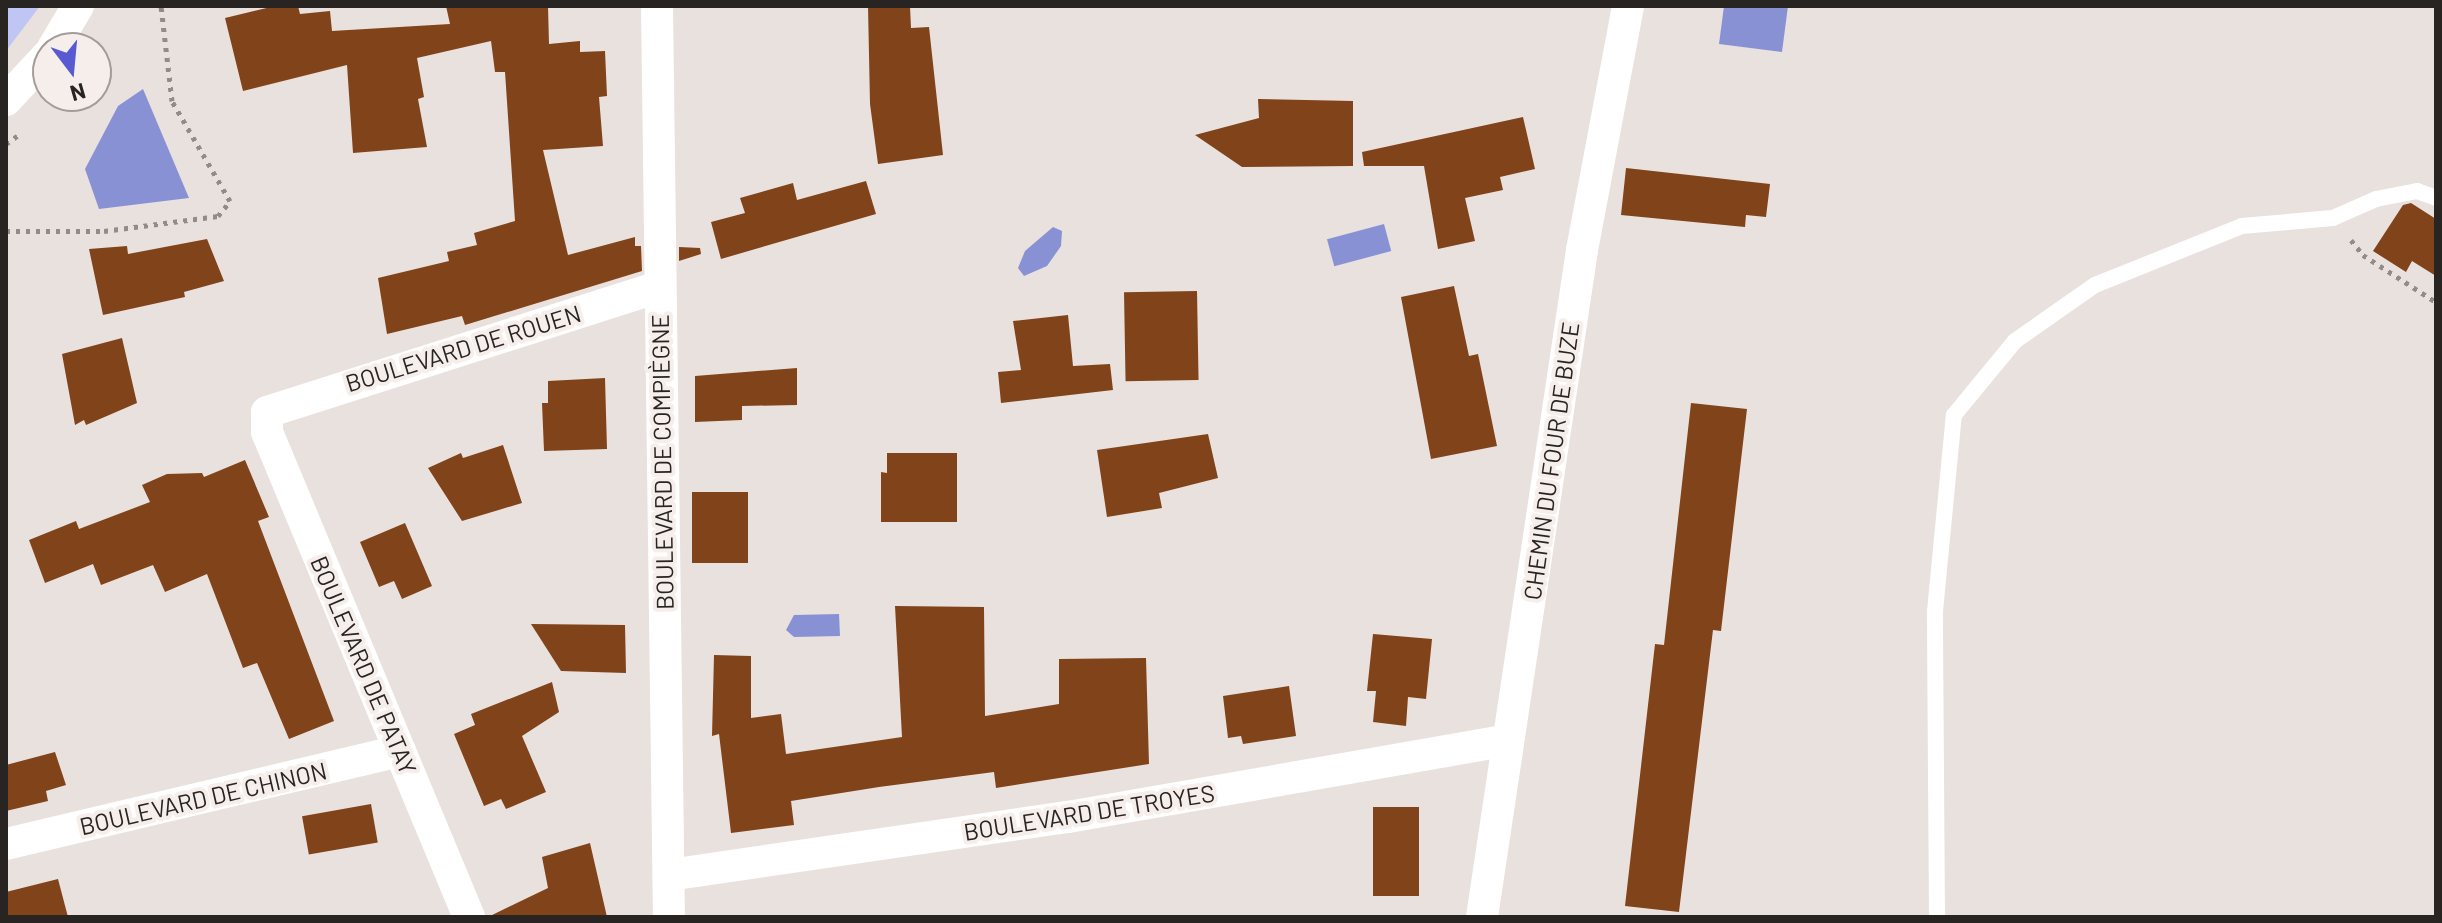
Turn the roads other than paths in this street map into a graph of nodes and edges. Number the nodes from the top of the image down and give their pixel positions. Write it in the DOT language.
graph roads {
  1 [pos="78,6"];
  2 [pos="657,6"];
  3 [pos="1628,6"];
  4 [pos="63,32"];
  5 [pos="32,72"];
  6 [pos="6,100"];
  7 [pos="2436,198"];
  8 [pos="659,287"];
  9 [pos="267,412"];
  10 [pos="1507,740"];
  11 [pos="400,751"];
  12 [pos="6,844"];
  13 [pos="669,875"];
  14 [pos="469,917"];
  15 [pos="669,917"];
  16 [pos="1482,917"];
  17 [pos="1937,917"];
  1 -- 4 [label="street"];
  2 -- 8 [label="street, BOULEVARD DE COMPIÈGNE"];
  3 -- 10 [label="street, CHEMIN DU FOUR DE BUZE"];
  5 -- 6 [label="street"];
  7 -- 17 [label="lane"];
  8 -- 9 [label="street, BOULEVARD DE ROUEN"];
  8 -- 13 [label="street, BOULEVARD DE COMPIÈGNE"];
  9 -- 11 [label="street, BOULEVARD DE PATAY"];
  10 -- 13 [label="street, BOULEVARD DE TROYES"];
  10 -- 16 [label="street, CHEMIN DU FOUR DE BUZE"];
  11 -- 12 [label="street, BOULEVARD DE CHINON"];
  11 -- 14 [label="street, BOULEVARD DE PATAY"];
  13 -- 15 [label="street, BOULEVARD DE COMPIÈGNE"];
}
